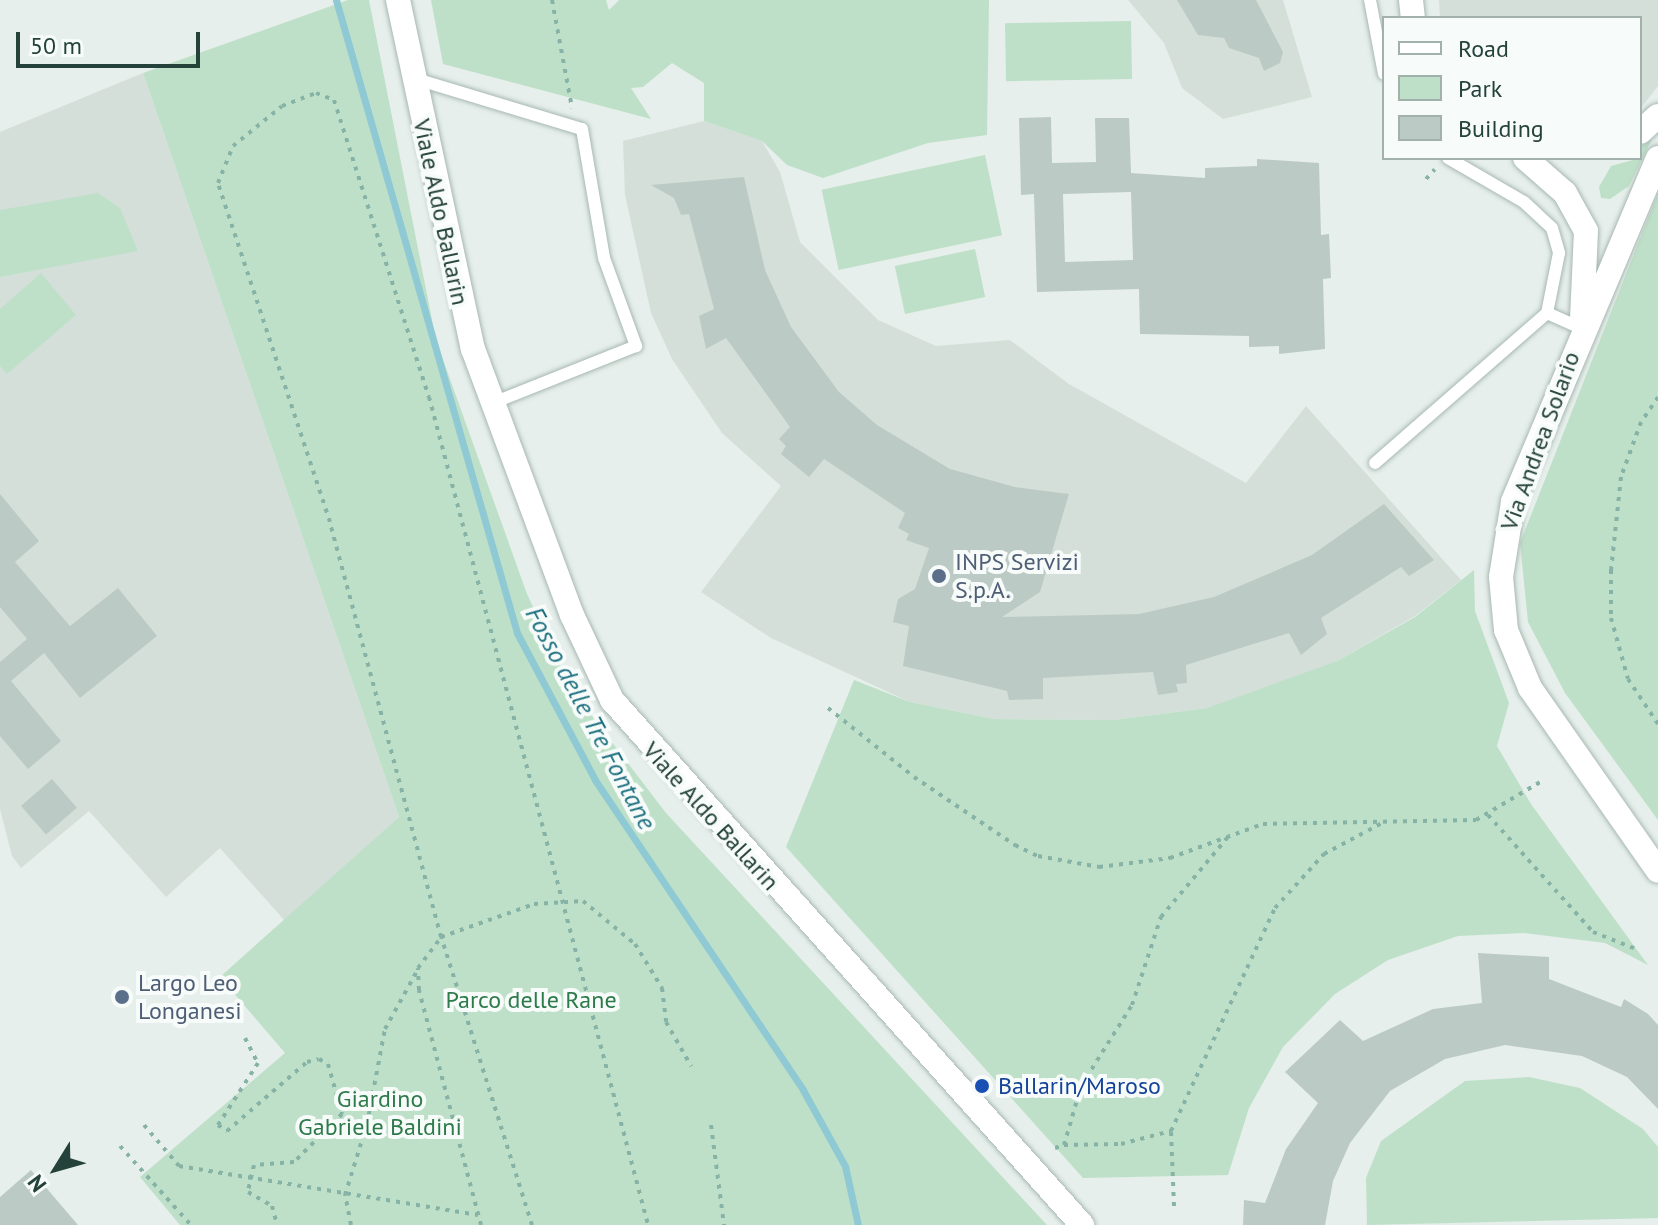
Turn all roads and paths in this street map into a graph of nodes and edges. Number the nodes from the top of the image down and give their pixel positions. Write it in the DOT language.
graph roads {
  1 [pos="398,0"];
  2 [pos="552,0"];
  3 [pos="1370,0"];
  4 [pos="1382,67"];
  5 [pos="412,79"];
  6 [pos="1658,116"];
  7 [pos="574,123"];
  8 [pos="1642,130"];
  9 [pos="1658,158"];
  10 [pos="1451,160"];
  11 [pos="1527,160"];
  12 [pos="1436,167"];
  13 [pos="1426,179"];
  14 [pos="1547,313"];
  15 [pos="1581,328"];
  16 [pos="1658,397"];
  17 [pos="490,404"];
  18 [pos="1375,463"];
  19 [pos="828,708"];
  20 [pos="1658,724"];
  21 [pos="1542,781"];
  22 [pos="1488,815"];
  23 [pos="1386,821"];
  24 [pos="1228,837"];
  25 [pos="1658,871"];
  26 [pos="564,898"];
  27 [pos="441,937"];
  28 [pos="1636,949"];
  29 [pos="418,968"];
  30 [pos="245,1038"];
  31 [pos="691,1066"];
  32 [pos="144,1125"];
  33 [pos="711,1125"];
  34 [pos="1171,1131"];
  35 [pos="1064,1145"];
  36 [pos="120,1146"];
  37 [pos="1055,1148"];
  38 [pos="246,1180"];
  39 [pos="345,1195"];
  40 [pos="1174,1206"];
  41 [pos="478,1215"];
  42 [pos="191,1225"];
  43 [pos="277,1225"];
  44 [pos="351,1225"];
  45 [pos="481,1225"];
  46 [pos="532,1225"];
  47 [pos="648,1225"];
  48 [pos="724,1225"];
  49 [pos="1082,1225"];
  1 -- 5 [label="street, Viale Aldo Ballarin"];
  2 -- 7 [label="path"];
  3 -- 4 [label="lane"];
  5 -- 7 [label="lane"];
  5 -- 17 [label="street, Viale Aldo Ballarin"];
  6 -- 8 [label="street"];
  7 -- 17 [label="lane"];
  9 -- 15 [label="street"];
  10 -- 14 [label="lane"];
  11 -- 15 [label="street"];
  12 -- 13 [label="path"];
  14 -- 15 [label="lane, Via Andrea Solario"];
  14 -- 18 [label="lane, Via Andrea Solario"];
  15 -- 25 [label="street, Via Andrea Solario"];
  16 -- 20 [label="path"];
  17 -- 49 [label="street, Viale Aldo Ballarin"];
  19 -- 24 [label="path"];
  21 -- 22 [label="path"];
  22 -- 23 [label="path"];
  22 -- 28 [label="path"];
  23 -- 24 [label="path"];
  23 -- 34 [label="path"];
  24 -- 35 [label="path"];
  26 -- 27 [label="path"];
  26 -- 27 [label="path"];
  26 -- 31 [label="path"];
  26 -- 47 [label="path"];
  27 -- 29 [label="path"];
  27 -- 46 [label="path"];
  29 -- 39 [label="path"];
  29 -- 41 [label="path"];
  30 -- 38 [label="path"];
  32 -- 38 [label="path"];
  33 -- 48 [label="path"];
  34 -- 35 [label="path"];
  34 -- 40 [label="path"];
  35 -- 37 [label="path"];
  36 -- 42 [label="path"];
  38 -- 39 [label="path"];
  38 -- 43 [label="path"];
  39 -- 41 [label="path"];
  39 -- 44 [label="path"];
  41 -- 45 [label="path"];
}
